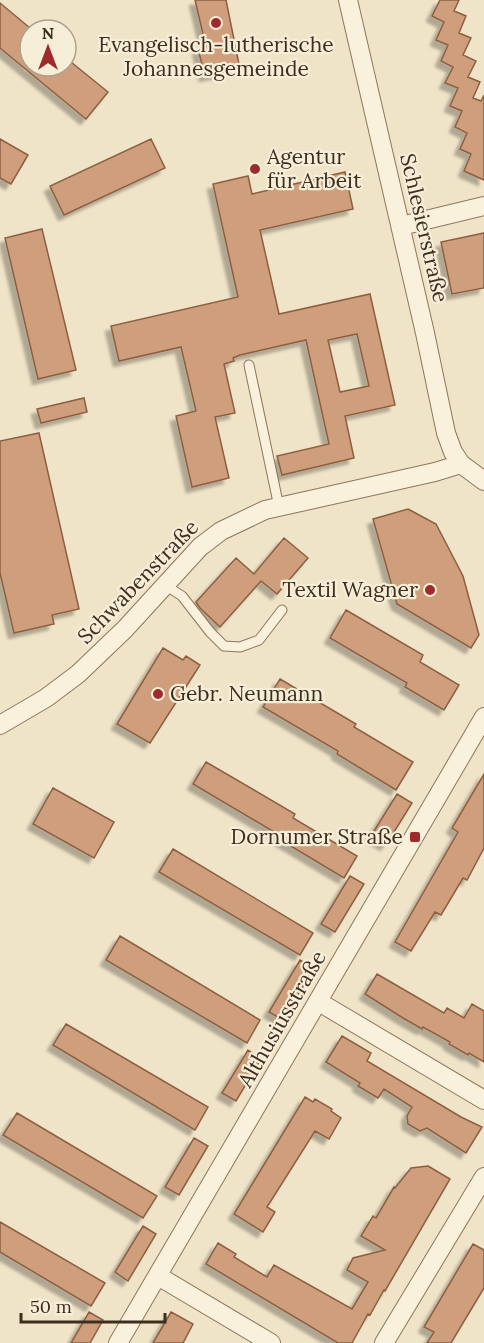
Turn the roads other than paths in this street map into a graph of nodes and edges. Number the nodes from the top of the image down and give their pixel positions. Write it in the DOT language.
graph roads {
  1 [pos="348,0"];
  2 [pos="484,206"];
  3 [pos="401,226"];
  4 [pos="249,365"];
  5 [pos="461,464"];
  6 [pos="484,481"];
  7 [pos="279,507"];
  8 [pos="165,585"];
  9 [pos="282,610"];
  10 [pos="484,717"];
  11 [pos="0,725"];
  12 [pos="319,1002"];
  13 [pos="484,1100"];
  14 [pos="484,1177"];
  15 [pos="158,1276"];
  16 [pos="118,1343"];
  17 [pos="271,1343"];
  18 [pos="384,1343"];
  1 -- 3 [label="street, Schlesierstraße"];
  2 -- 3 [label="street"];
  3 -- 5 [label="street, Schlesierstraße"];
  4 -- 7 [label="lane"];
  5 -- 6 [label="street"];
  5 -- 7 [label="street, Schwabenstraße"];
  7 -- 8 [label="street, Schwabenstraße"];
  8 -- 9 [label="lane"];
  8 -- 11 [label="street, Schwabenstraße"];
  10 -- 12 [label="street, Althusiusstraße"];
  12 -- 13 [label="street"];
  12 -- 15 [label="street, Althusiusstraße"];
  14 -- 18 [label="street"];
  15 -- 16 [label="street, Althusiusstraße"];
  15 -- 17 [label="street"];
}
